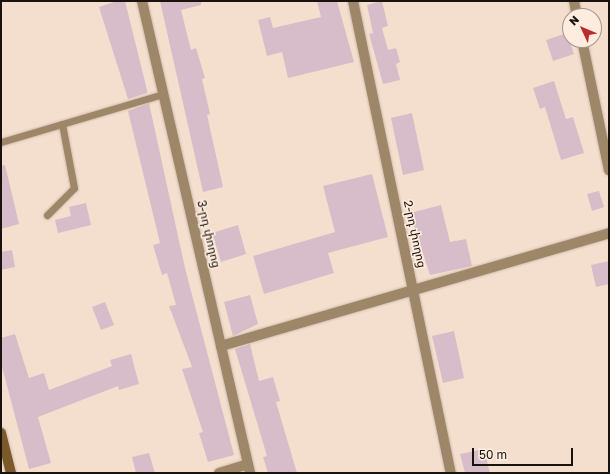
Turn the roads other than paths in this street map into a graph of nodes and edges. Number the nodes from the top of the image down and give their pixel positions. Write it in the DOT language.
graph roads {
  1 [pos="142,1"];
  2 [pos="353,1"];
  3 [pos="584,48"];
  4 [pos="163,94"];
  5 [pos="62,124"];
  6 [pos="1,142"];
  7 [pos="609,170"];
  8 [pos="46,215"];
  9 [pos="609,233"];
  10 [pos="413,289"];
  11 [pos="221,346"];
  12 [pos="1,433"];
  13 [pos="249,469"];
  14 [pos="11,473"];
  15 [pos="219,473"];
  16 [pos="451,473"];
  1 -- 4 [label="street, 3-րդ փողոց"];
  2 -- 10 [label="street, 2-րդ փողոց"];
  3 -- 7 [label="street"];
  4 -- 5 [label="lane"];
  4 -- 11 [label="street, 3-րդ փողոց"];
  5 -- 6 [label="lane"];
  5 -- 8 [label="lane"];
  9 -- 10 [label="street"];
  10 -- 11 [label="street"];
  10 -- 16 [label="street, 2-րդ փողոց"];
  11 -- 13 [label="street, 3-րդ փողոց"];
  12 -- 14 [label="main road"];
  13 -- 15 [label="street"];
}
